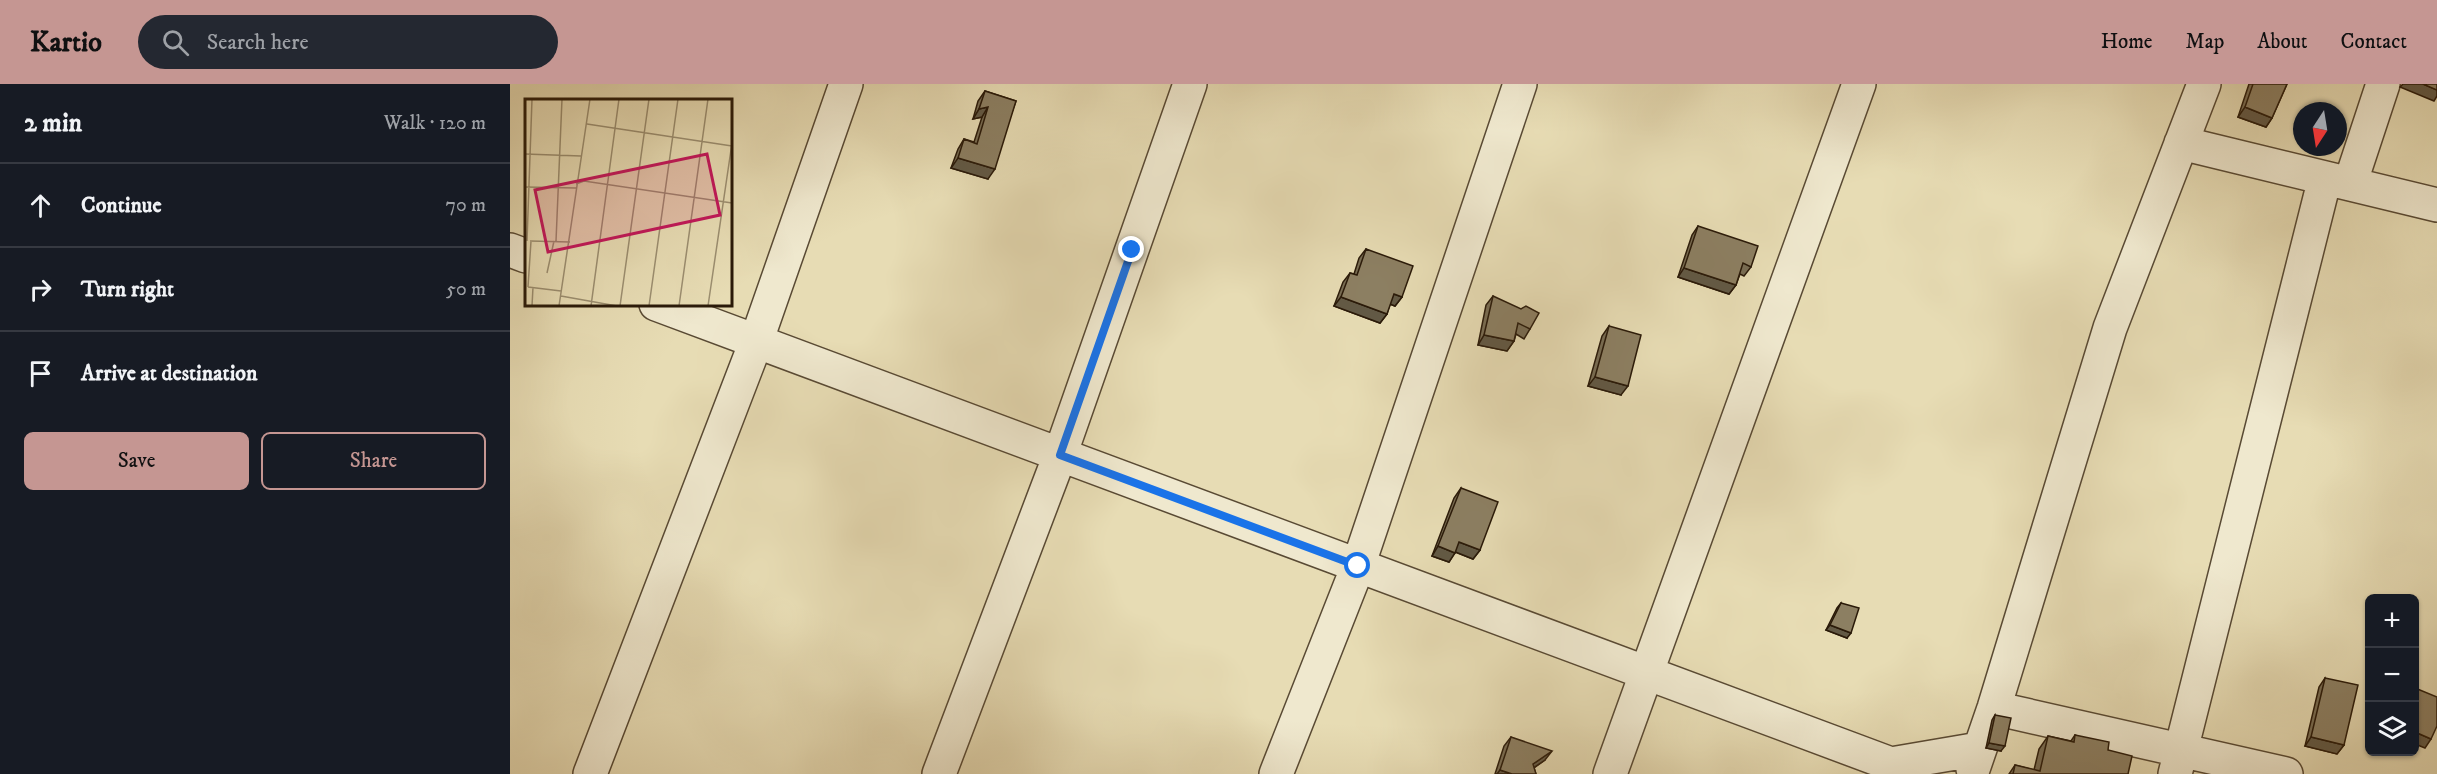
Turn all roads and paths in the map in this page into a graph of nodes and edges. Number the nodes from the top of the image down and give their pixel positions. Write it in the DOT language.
graph roads {
  1 [pos="846,84"];
  2 [pos="1190,84"];
  3 [pos="1520,84"];
  4 [pos="1858,84"];
  5 [pos="2204,84"];
  6 [pos="2382,84"];
  7 [pos="2181,143"];
  8 [pos="2338,181"];
  9 [pos="2437,206"];
  10 [pos="510,250"];
  11 [pos="525,256"];
  12 [pos="661,306"];
  13 [pos="756,342"];
  14 [pos="1060,455"];
  15 [pos="1358,566"];
  16 [pos="1646,673"];
  17 [pos="1994,708"];
  18 [pos="2178,761"];
  19 [pos="1975,762"];
  20 [pos="1894,769"];
  21 [pos="590,774"];
  22 [pos="939,774"];
  23 [pos="1276,774"];
  24 [pos="1610,774"];
  25 [pos="2286,774"];
  1 -- 13 [label="street"];
  2 -- 14 [label="street"];
  3 -- 15 [label="street"];
  4 -- 16 [label="street"];
  5 -- 7 [label="street"];
  6 -- 8 [label="street"];
  7 -- 8 [label="street"];
  7 -- 17 [label="street"];
  8 -- 9 [label="street"];
  8 -- 18 [label="street"];
  10 -- 11 [label="street"];
  12 -- 13 [label="street"];
  13 -- 14 [label="street"];
  13 -- 21 [label="street"];
  14 -- 15 [label="street"];
  14 -- 22 [label="street"];
  15 -- 16 [label="street"];
  15 -- 23 [label="street"];
  16 -- 20 [label="street"];
  16 -- 24 [label="street"];
  17 -- 18 [label="street"];
  17 -- 19 [label="street"];
  18 -- 25 [label="street"];
  19 -- 20 [label="street"];
}
